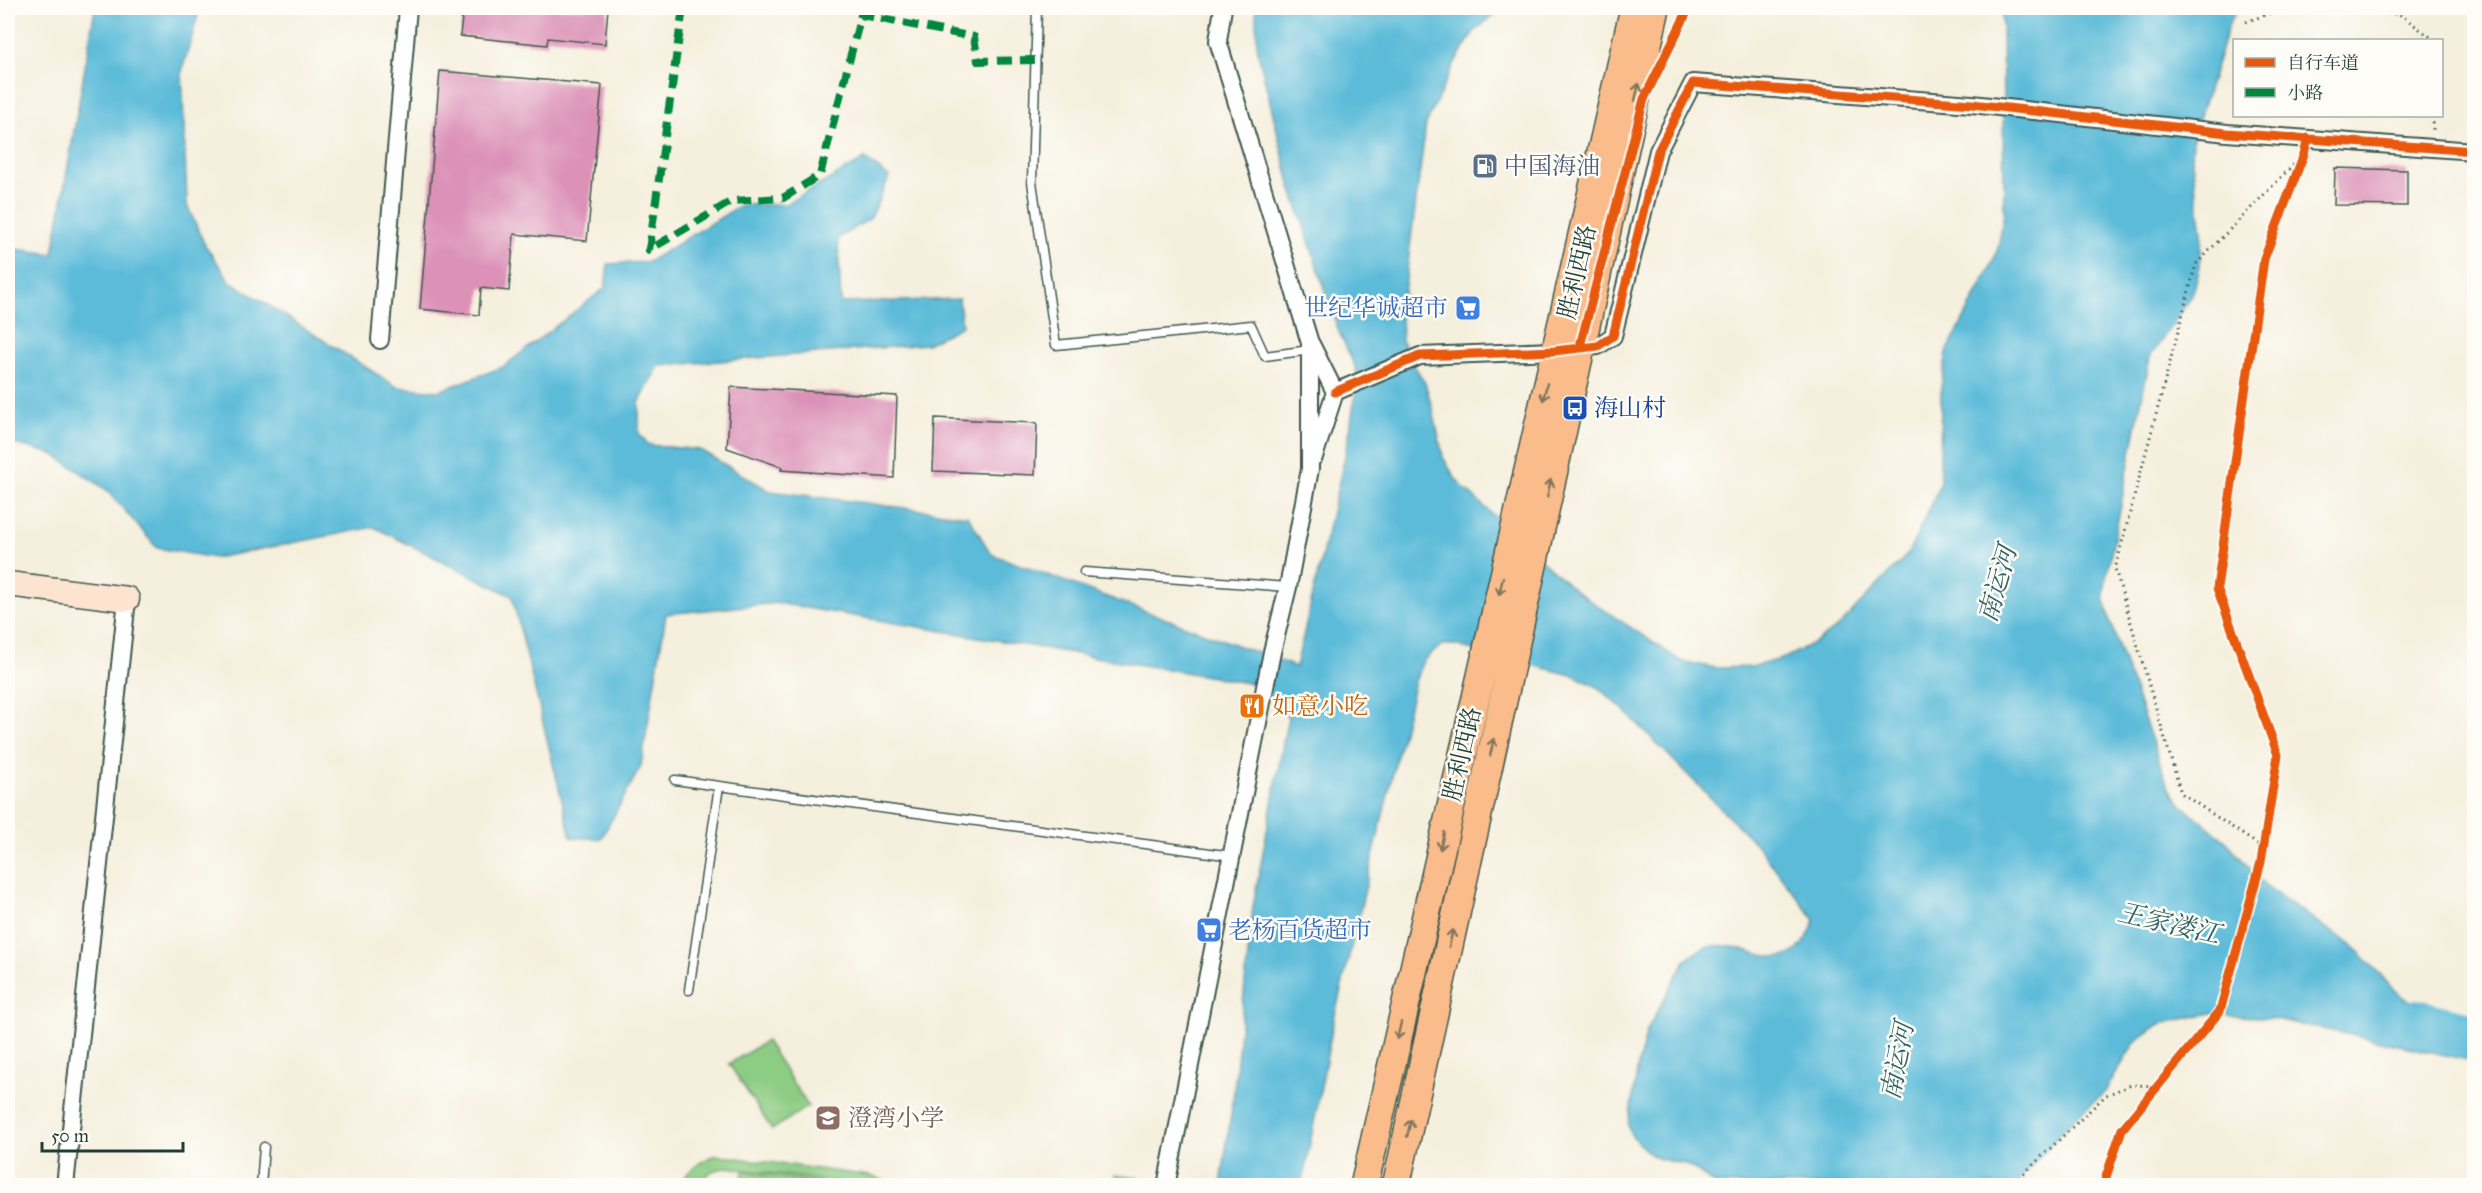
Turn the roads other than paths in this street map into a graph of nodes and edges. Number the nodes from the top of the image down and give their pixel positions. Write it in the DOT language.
graph roads {
  1 [pos="408,8"];
  2 [pos="1038,8"];
  3 [pos="1223,8"];
  4 [pos="1634,8"];
  5 [pos="1656,8"];
  6 [pos="2475,151"];
  7 [pos="380,340"];
  8 [pos="1310,346"];
  9 [pos="1567,349"];
  10 [pos="1341,389"];
  11 [pos="1310,469"];
  12 [pos="1084,572"];
  13 [pos="8,584"];
  14 [pos="1288,587"];
  15 [pos="127,598"];
  16 [pos="675,780"];
  17 [pos="719,786"];
  18 [pos="1232,856"];
  19 [pos="689,990"];
  20 [pos="264,1147"];
  21 [pos="65,1185"];
  22 [pos="261,1185"];
  23 [pos="1166,1185"];
  24 [pos="1364,1185"];
  25 [pos="1396,1185"];
  1 -- 7 [label="street"];
  2 -- 8 [label="lane"];
  3 -- 8 [label="street"];
  4 -- 9 [label="main road, 胜利西路"];
  9 -- 5 [label="main road, 胜利西路, one-way"];
  6 -- 9 [label="street"];
  8 -- 10 [label="street"];
  8 -- 11 [label="street"];
  9 -- 10 [label="street"];
  9 -- 24 [label="main road, 胜利西路, one-way"];
  25 -- 9 [label="main road, 胜利西路, one-way"];
  10 -- 11 [label="street"];
  11 -- 14 [label="street"];
  12 -- 14 [label="lane"];
  13 -- 15 [label="street"];
  14 -- 18 [label="street"];
  15 -- 21 [label="street"];
  16 -- 17 [label="lane"];
  17 -- 18 [label="lane"];
  17 -- 19 [label="lane"];
  18 -- 23 [label="street"];
  20 -- 22 [label="lane"];
}
